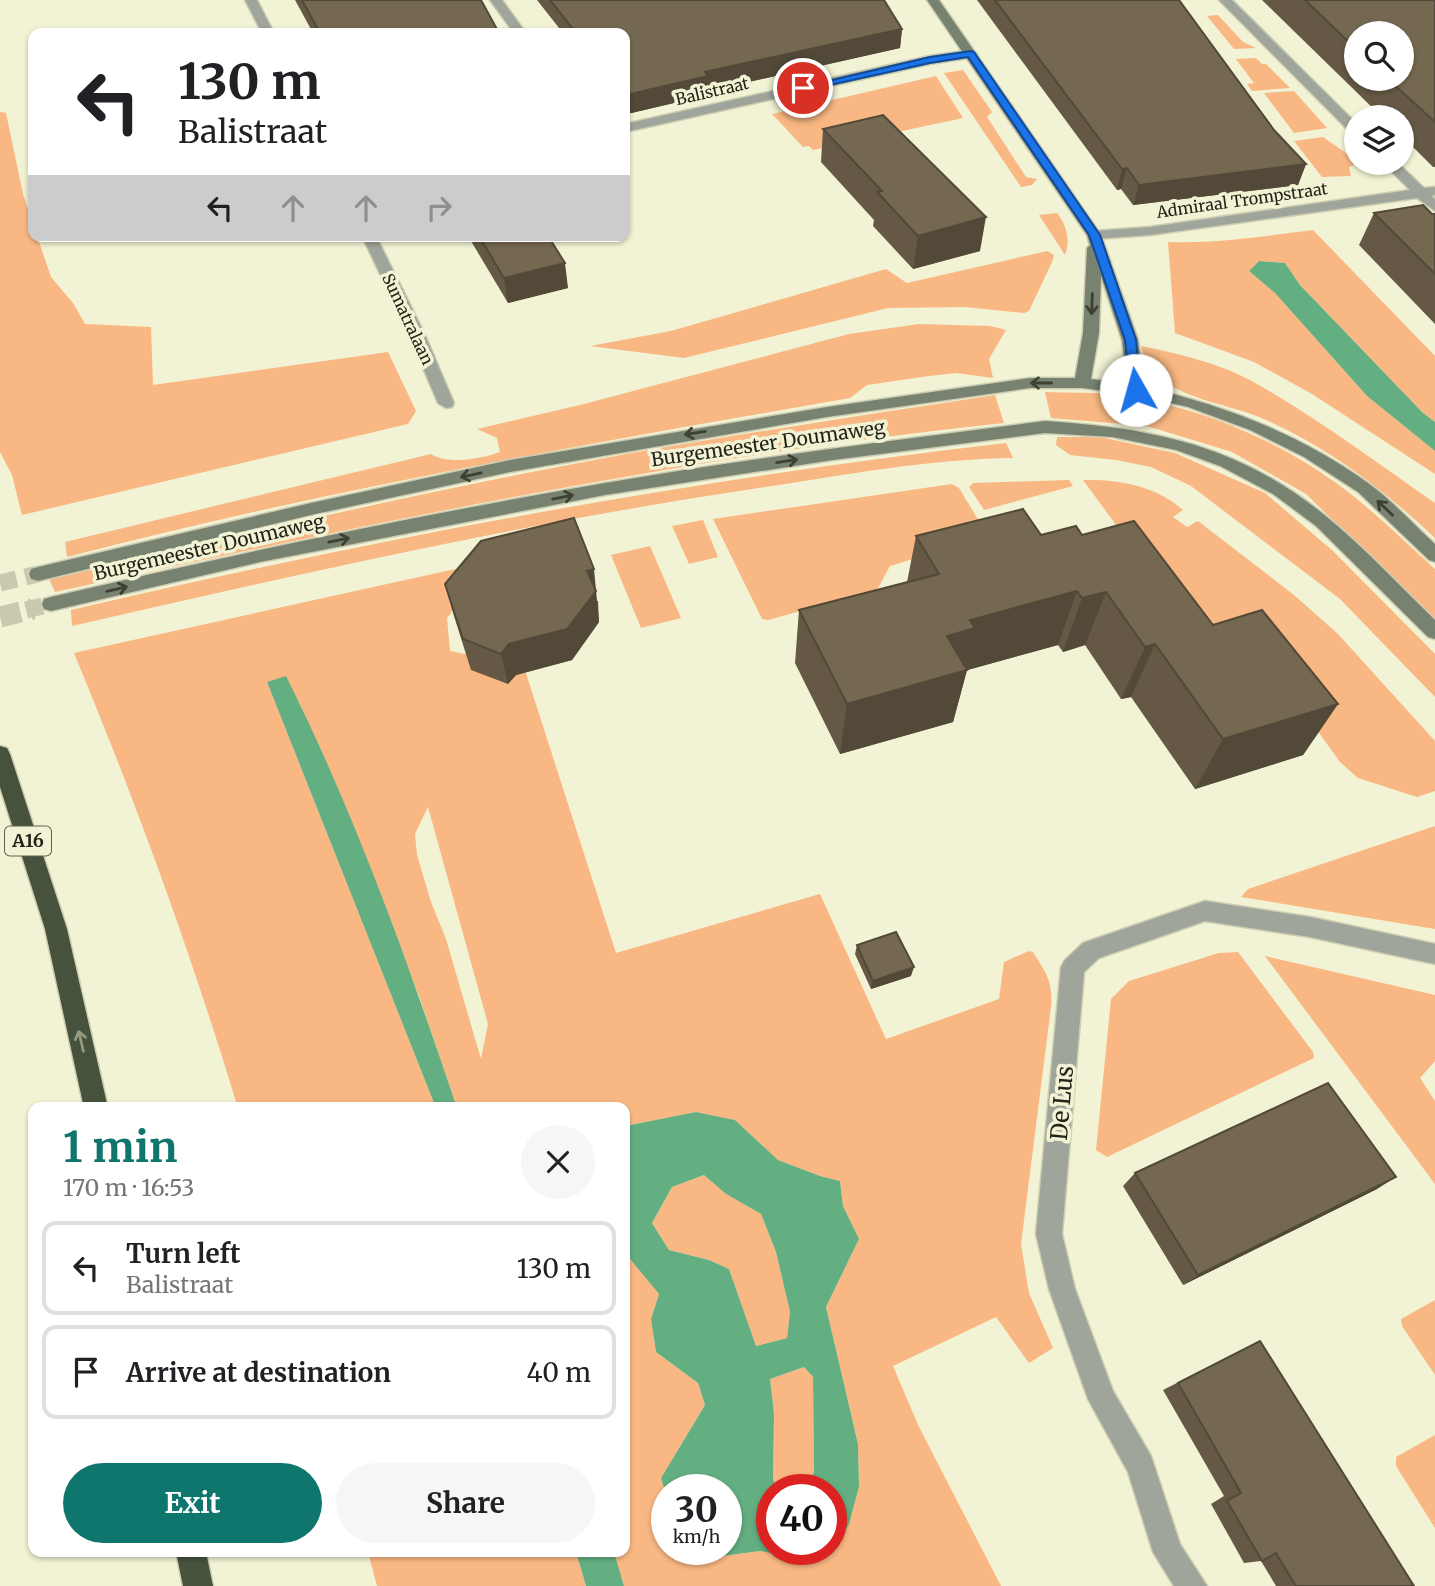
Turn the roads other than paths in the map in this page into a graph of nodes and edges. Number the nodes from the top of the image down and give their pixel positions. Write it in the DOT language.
graph roads {
  1 [pos="251,0"];
  2 [pos="496,0"];
  3 [pos="933,0"];
  4 [pos="1226,0"];
  5 [pos="265,28"];
  6 [pos="516,28"];
  7 [pos="971,54"];
  8 [pos="1344,118"];
  9 [pos="630,127"];
  10 [pos="1406,175"];
  11 [pos="1428,192"];
  12 [pos="1435,207"];
  13 [pos="1094,235"];
  14 [pos="372,242"];
  15 [pos="1082,383"];
  16 [pos="1136,390"];
  17 [pos="446,403"];
  18 [pos="1435,555"];
  19 [pos="38,573"];
  20 [pos="51,604"];
  21 [pos="1435,632"];
  22 [pos="0,754"];
  23 [pos="1435,954"];
  24 [pos="95,1102"];
  25 [pos="192,1557"];
  26 [pos="198,1586"];
  27 [pos="1192,1586"];
  1 -- 5 [label="street"];
  2 -- 6 [label="street"];
  3 -- 7 [label="main road"];
  4 -- 8 [label="street"];
  7 -- 9 [label="street, Balistraat"];
  7 -- 13 [label="main road"];
  10 -- 11 [label="street"];
  11 -- 12 [label="street"];
  11 -- 13 [label="street, Admiraal Trompstraat"];
  13 -- 15 [label="main road, one-way"];
  13 -- 16 [label="main road"];
  14 -- 17 [label="street, Sumatralaan"];
  15 -- 16 [label="main road, Burgemeester Doumaweg"];
  15 -- 19 [label="main road, Burgemeester Doumaweg, one-way"];
  18 -- 16 [label="main road, Burgemeester Doumaweg, one-way"];
  20 -- 21 [label="main road, Burgemeester Doumaweg, one-way"];
  24 -- 22 [label="highway, A16, one-way"];
  23 -- 27 [label="street, De Lus"];
  25 -- 26 [label="highway"];
}
